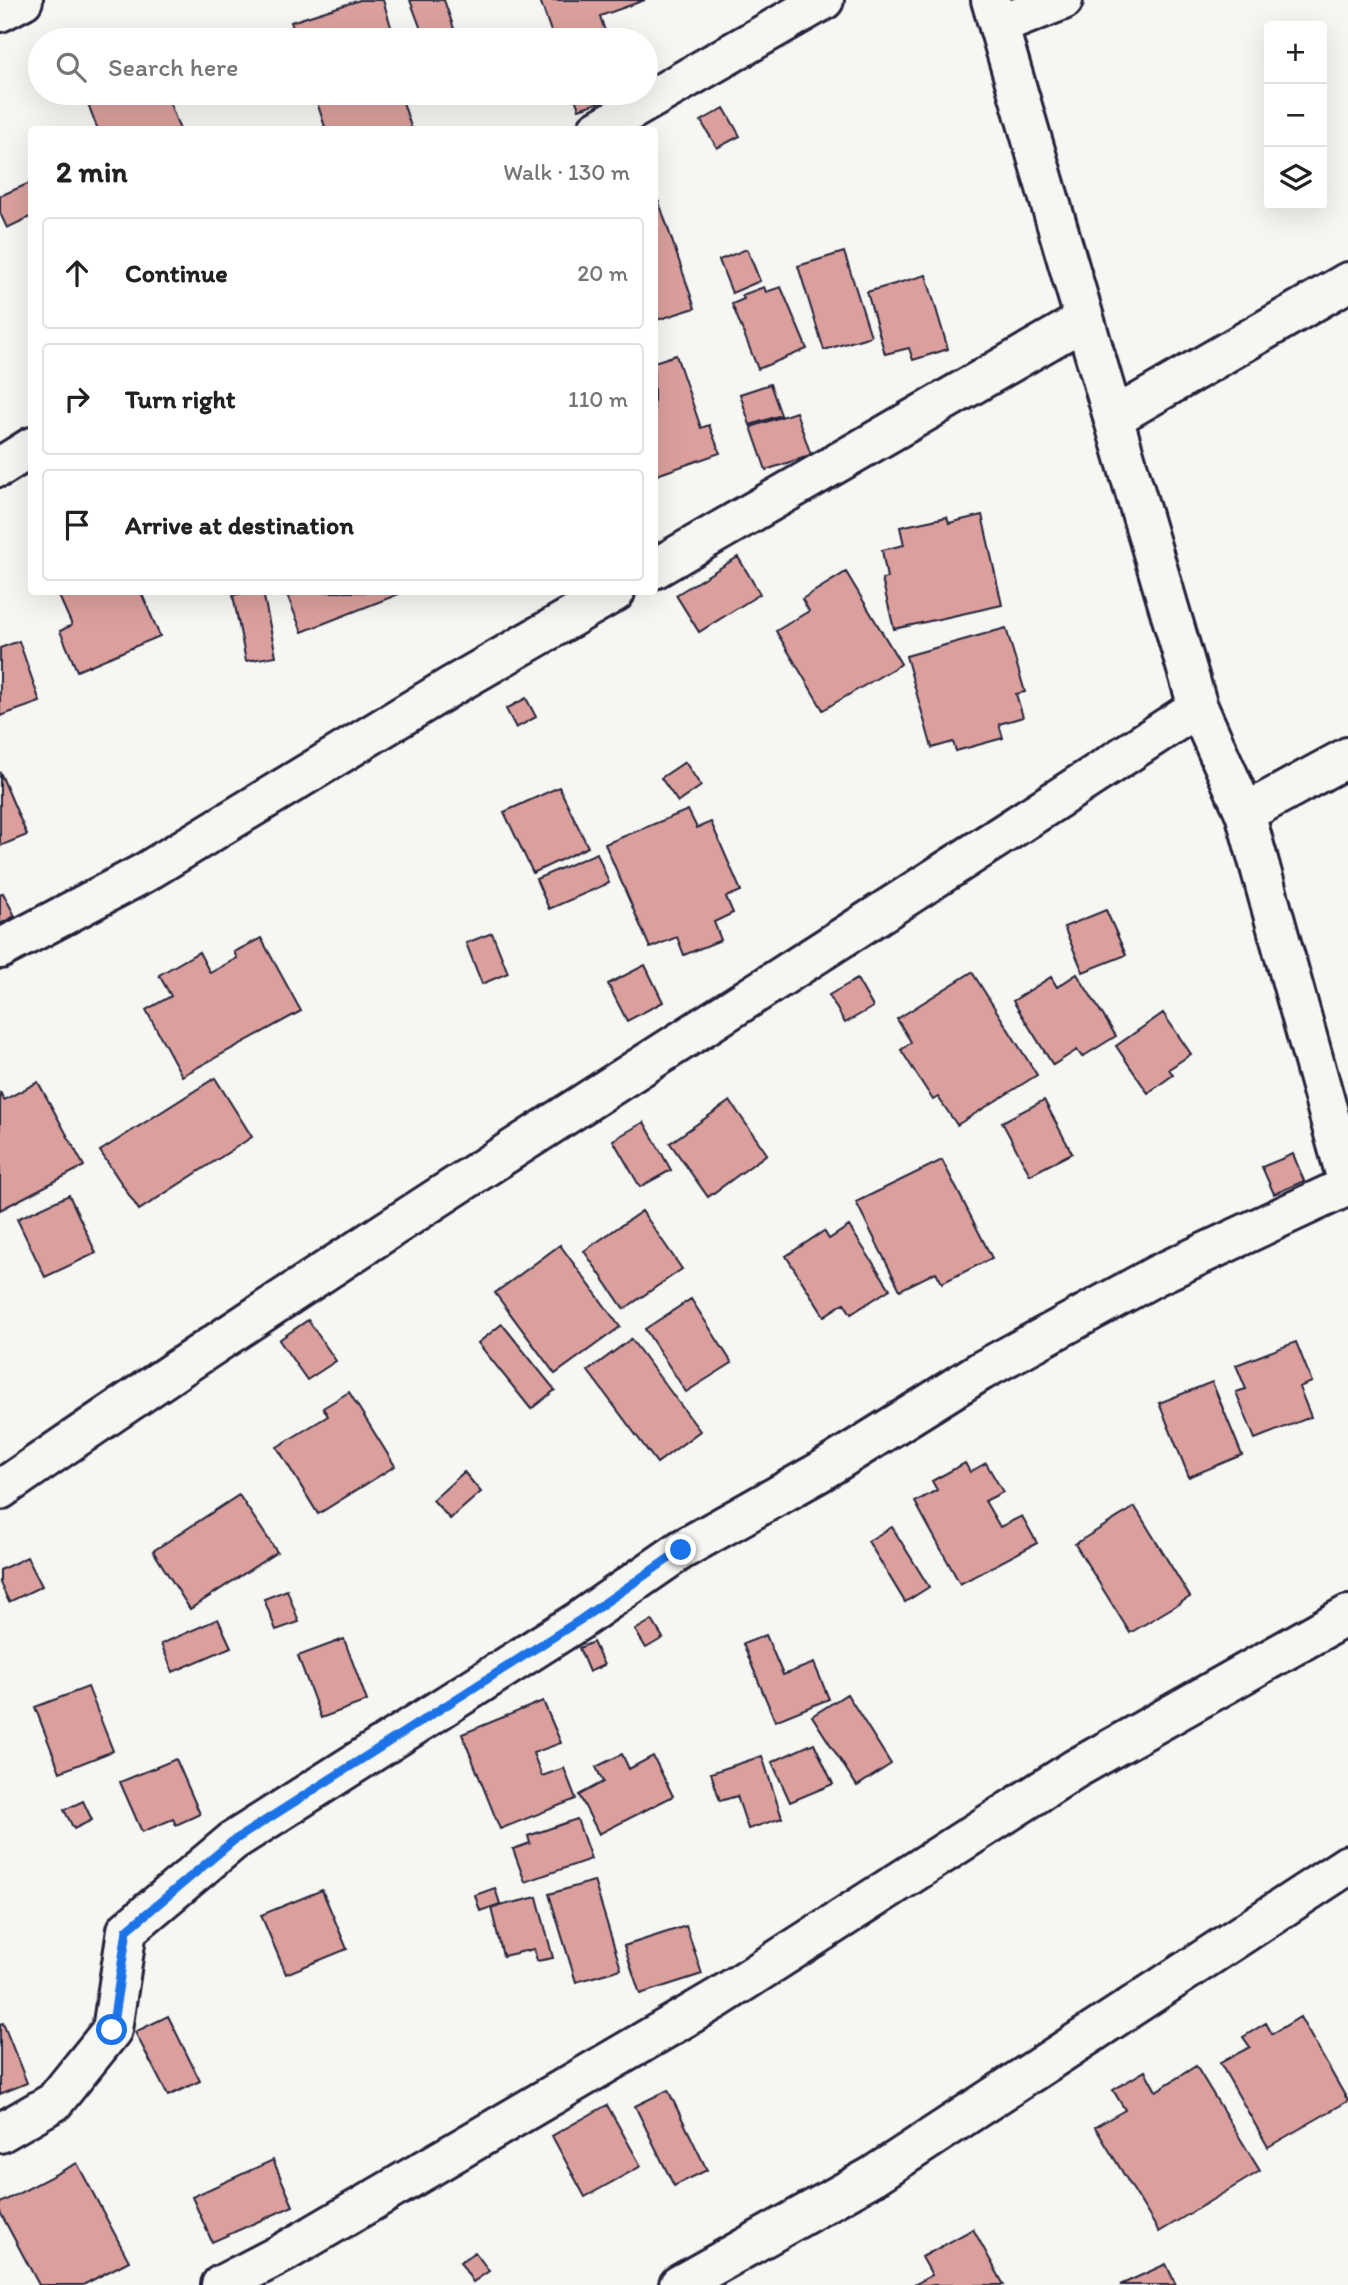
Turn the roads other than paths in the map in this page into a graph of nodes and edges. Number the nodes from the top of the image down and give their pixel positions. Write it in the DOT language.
graph roads {
  1 [pos="23,0"];
  2 [pos="824,0"];
  3 [pos="1063,0"];
  4 [pos="0,12"];
  5 [pos="996,13"];
  6 [pos="658,95"];
  7 [pos="641,105"];
  8 [pos="604,126"];
  9 [pos="1348,282"];
  10 [pos="1084,320"];
  11 [pos="1113,418"];
  12 [pos="28,450"];
  13 [pos="0,467"];
  14 [pos="658,567"];
  15 [pos="610,595"];
  16 [pos="1198,707"];
  17 [pos="1348,757"];
  18 [pos="1245,813"];
  19 [pos="0,949"];
  20 [pos="1348,1185"];
  21 [pos="0,1490"];
  22 [pos="1348,1615"];
  23 [pos="1348,1866"];
  24 [pos="0,2133"];
  25 [pos="221,2285"];
  26 [pos="679,2285"];
  1 -- 4 [label="street"];
  2 -- 6 [label="street"];
  3 -- 5 [label="street"];
  5 -- 10 [label="street"];
  7 -- 8 [label="street"];
  9 -- 11 [label="street"];
  10 -- 11 [label="street"];
  10 -- 14 [label="street"];
  11 -- 16 [label="street"];
  12 -- 13 [label="street"];
  15 -- 19 [label="street"];
  16 -- 18 [label="street"];
  16 -- 21 [label="street"];
  17 -- 18 [label="street"];
  18 -- 20 [label="street"];
  20 -- 24 [label="street"];
  22 -- 25 [label="street"];
  23 -- 26 [label="street"];
}
